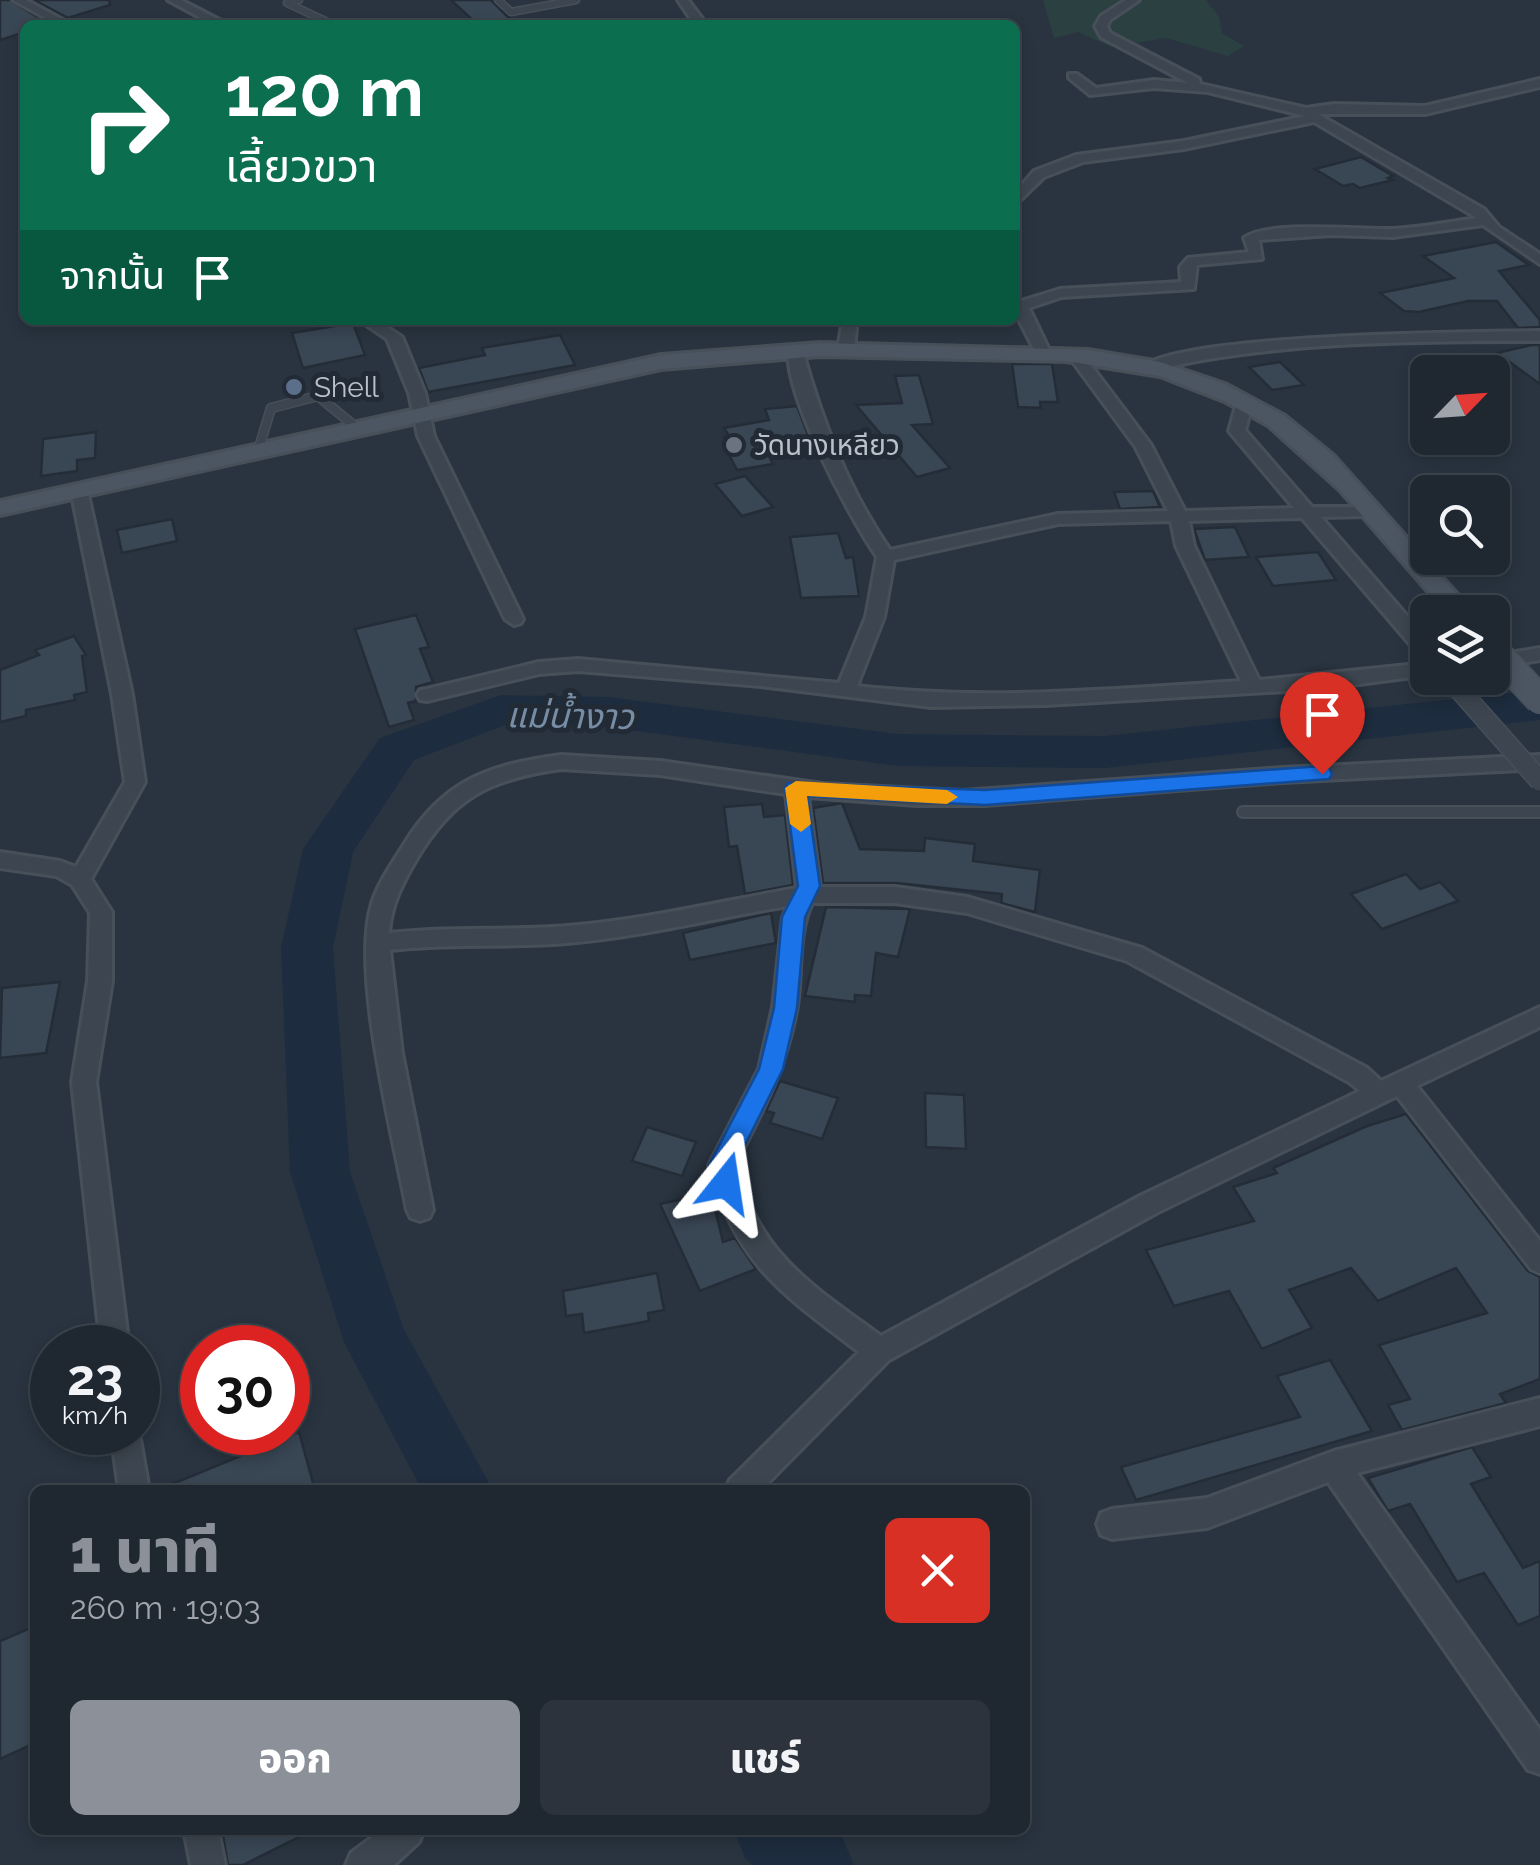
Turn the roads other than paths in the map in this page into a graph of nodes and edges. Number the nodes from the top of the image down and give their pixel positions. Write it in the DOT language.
graph roads {
  1 [pos="18,0"];
  2 [pos="172,0"];
  3 [pos="299,0"];
  4 [pos="498,0"];
  5 [pos="576,0"];
  6 [pos="1134,0"];
  7 [pos="56,20"];
  8 [pos="212,20"];
  9 [pos="324,20"];
  10 [pos="1073,76"];
  11 [pos="1540,83"];
  12 [pos="1208,88"];
  13 [pos="1310,115"];
  14 [pos="1020,195"];
  15 [pos="1485,221"];
  16 [pos="1540,260"];
  17 [pos="1020,308"];
  18 [pos="1020,310"];
  19 [pos="374,325"];
  20 [pos="849,325"];
  21 [pos="1540,336"];
  22 [pos="794,348"];
  23 [pos="846,348"];
  24 [pos="1043,354"];
  25 [pos="1076,356"];
  26 [pos="1152,366"];
  27 [pos="1245,402"];
  28 [pos="422,416"];
  29 [pos="357,428"];
  30 [pos="258,450"];
  31 [pos="79,490"];
  32 [pos="0,508"];
  33 [pos="1369,511"];
  34 [pos="1309,514"];
  35 [pos="1179,516"];
  36 [pos="886,557"];
  37 [pos="1444,595"];
  38 [pos="514,619"];
  39 [pos="1410,633"];
  40 [pos="1540,654"];
  41 [pos="1510,659"];
  42 [pos="1510,668"];
  43 [pos="1410,671"];
  44 [pos="1253,687"];
  45 [pos="845,692"];
  46 [pos="427,695"];
  47 [pos="1464,695"];
  48 [pos="1540,700"];
  49 [pos="1540,762"];
  50 [pos="1540,781"];
  51 [pos="796,788"];
  52 [pos="1243,812"];
  53 [pos="1540,812"];
  54 [pos="0,860"];
  55 [pos="80,879"];
  56 [pos="806,895"];
  57 [pos="380,943"];
  58 [pos="1540,1016"];
  59 [pos="1389,1087"];
  60 [pos="420,1210"];
  61 [pos="1540,1260"];
  62 [pos="113,1325"];
  63 [pos="878,1350"];
  64 [pos="1540,1412"];
  65 [pos="129,1455"];
  66 [pos="1334,1465"];
  67 [pos="133,1485"];
  68 [pos="745,1485"];
  69 [pos="1112,1524"];
  70 [pos="1540,1758"];
  71 [pos="202,1835"];
  72 [pos="402,1835"];
  73 [pos="373,1862"];
  74 [pos="208,1865"];
  1 -- 7 [label="street"];
  2 -- 8 [label="street"];
  3 -- 9 [label="lane"];
  4 -- 5 [label="lane"];
  6 -- 12 [label="street"];
  10 -- 12 [label="street"];
  11 -- 13 [label="street"];
  12 -- 13 [label="street"];
  13 -- 14 [label="street"];
  13 -- 15 [label="street"];
  15 -- 16 [label="street"];
  15 -- 17 [label="street"];
  18 -- 24 [label="street"];
  19 -- 28 [label="street"];
  20 -- 23 [label="street"];
  21 -- 26 [label="street"];
  22 -- 23 [label="main road"];
  22 -- 28 [label="main road"];
  22 -- 36 [label="street"];
  23 -- 24 [label="main road"];
  24 -- 25 [label="main road"];
  25 -- 26 [label="main road"];
  25 -- 35 [label="street"];
  26 -- 27 [label="main road"];
  27 -- 33 [label="main road"];
  27 -- 34 [label="street"];
  28 -- 29 [label="main road"];
  28 -- 38 [label="street"];
  29 -- 30 [label="main road"];
  29 -- 30 [label="lane"];
  30 -- 31 [label="main road"];
  31 -- 32 [label="main road"];
  31 -- 55 [label="street"];
  33 -- 34 [label="street"];
  33 -- 37 [label="main road"];
  34 -- 35 [label="street"];
  34 -- 39 [label="street"];
  35 -- 36 [label="street"];
  35 -- 44 [label="street"];
  36 -- 45 [label="street"];
  40 -- 41 [label="street"];
  42 -- 48 [label="main road, bridge"];
  43 -- 44 [label="street"];
  44 -- 45 [label="street"];
  45 -- 46 [label="street"];
  47 -- 50 [label="street, bridge"];
  49 -- 51 [label="street"];
  51 -- 56 [label="street"];
  51 -- 57 [label="street"];
  52 -- 53 [label="lane"];
  54 -- 55 [label="street"];
  55 -- 62 [label="street"];
  56 -- 57 [label="street"];
  56 -- 59 [label="street"];
  56 -- 63 [label="street"];
  57 -- 60 [label="street"];
  58 -- 59 [label="street"];
  59 -- 61 [label="street"];
  59 -- 63 [label="street"];
  63 -- 68 [label="street"];
  64 -- 66 [label="street"];
  65 -- 67 [label="street"];
  66 -- 69 [label="street"];
  66 -- 70 [label="street"];
  71 -- 74 [label="street"];
  72 -- 73 [label="street"];
}
